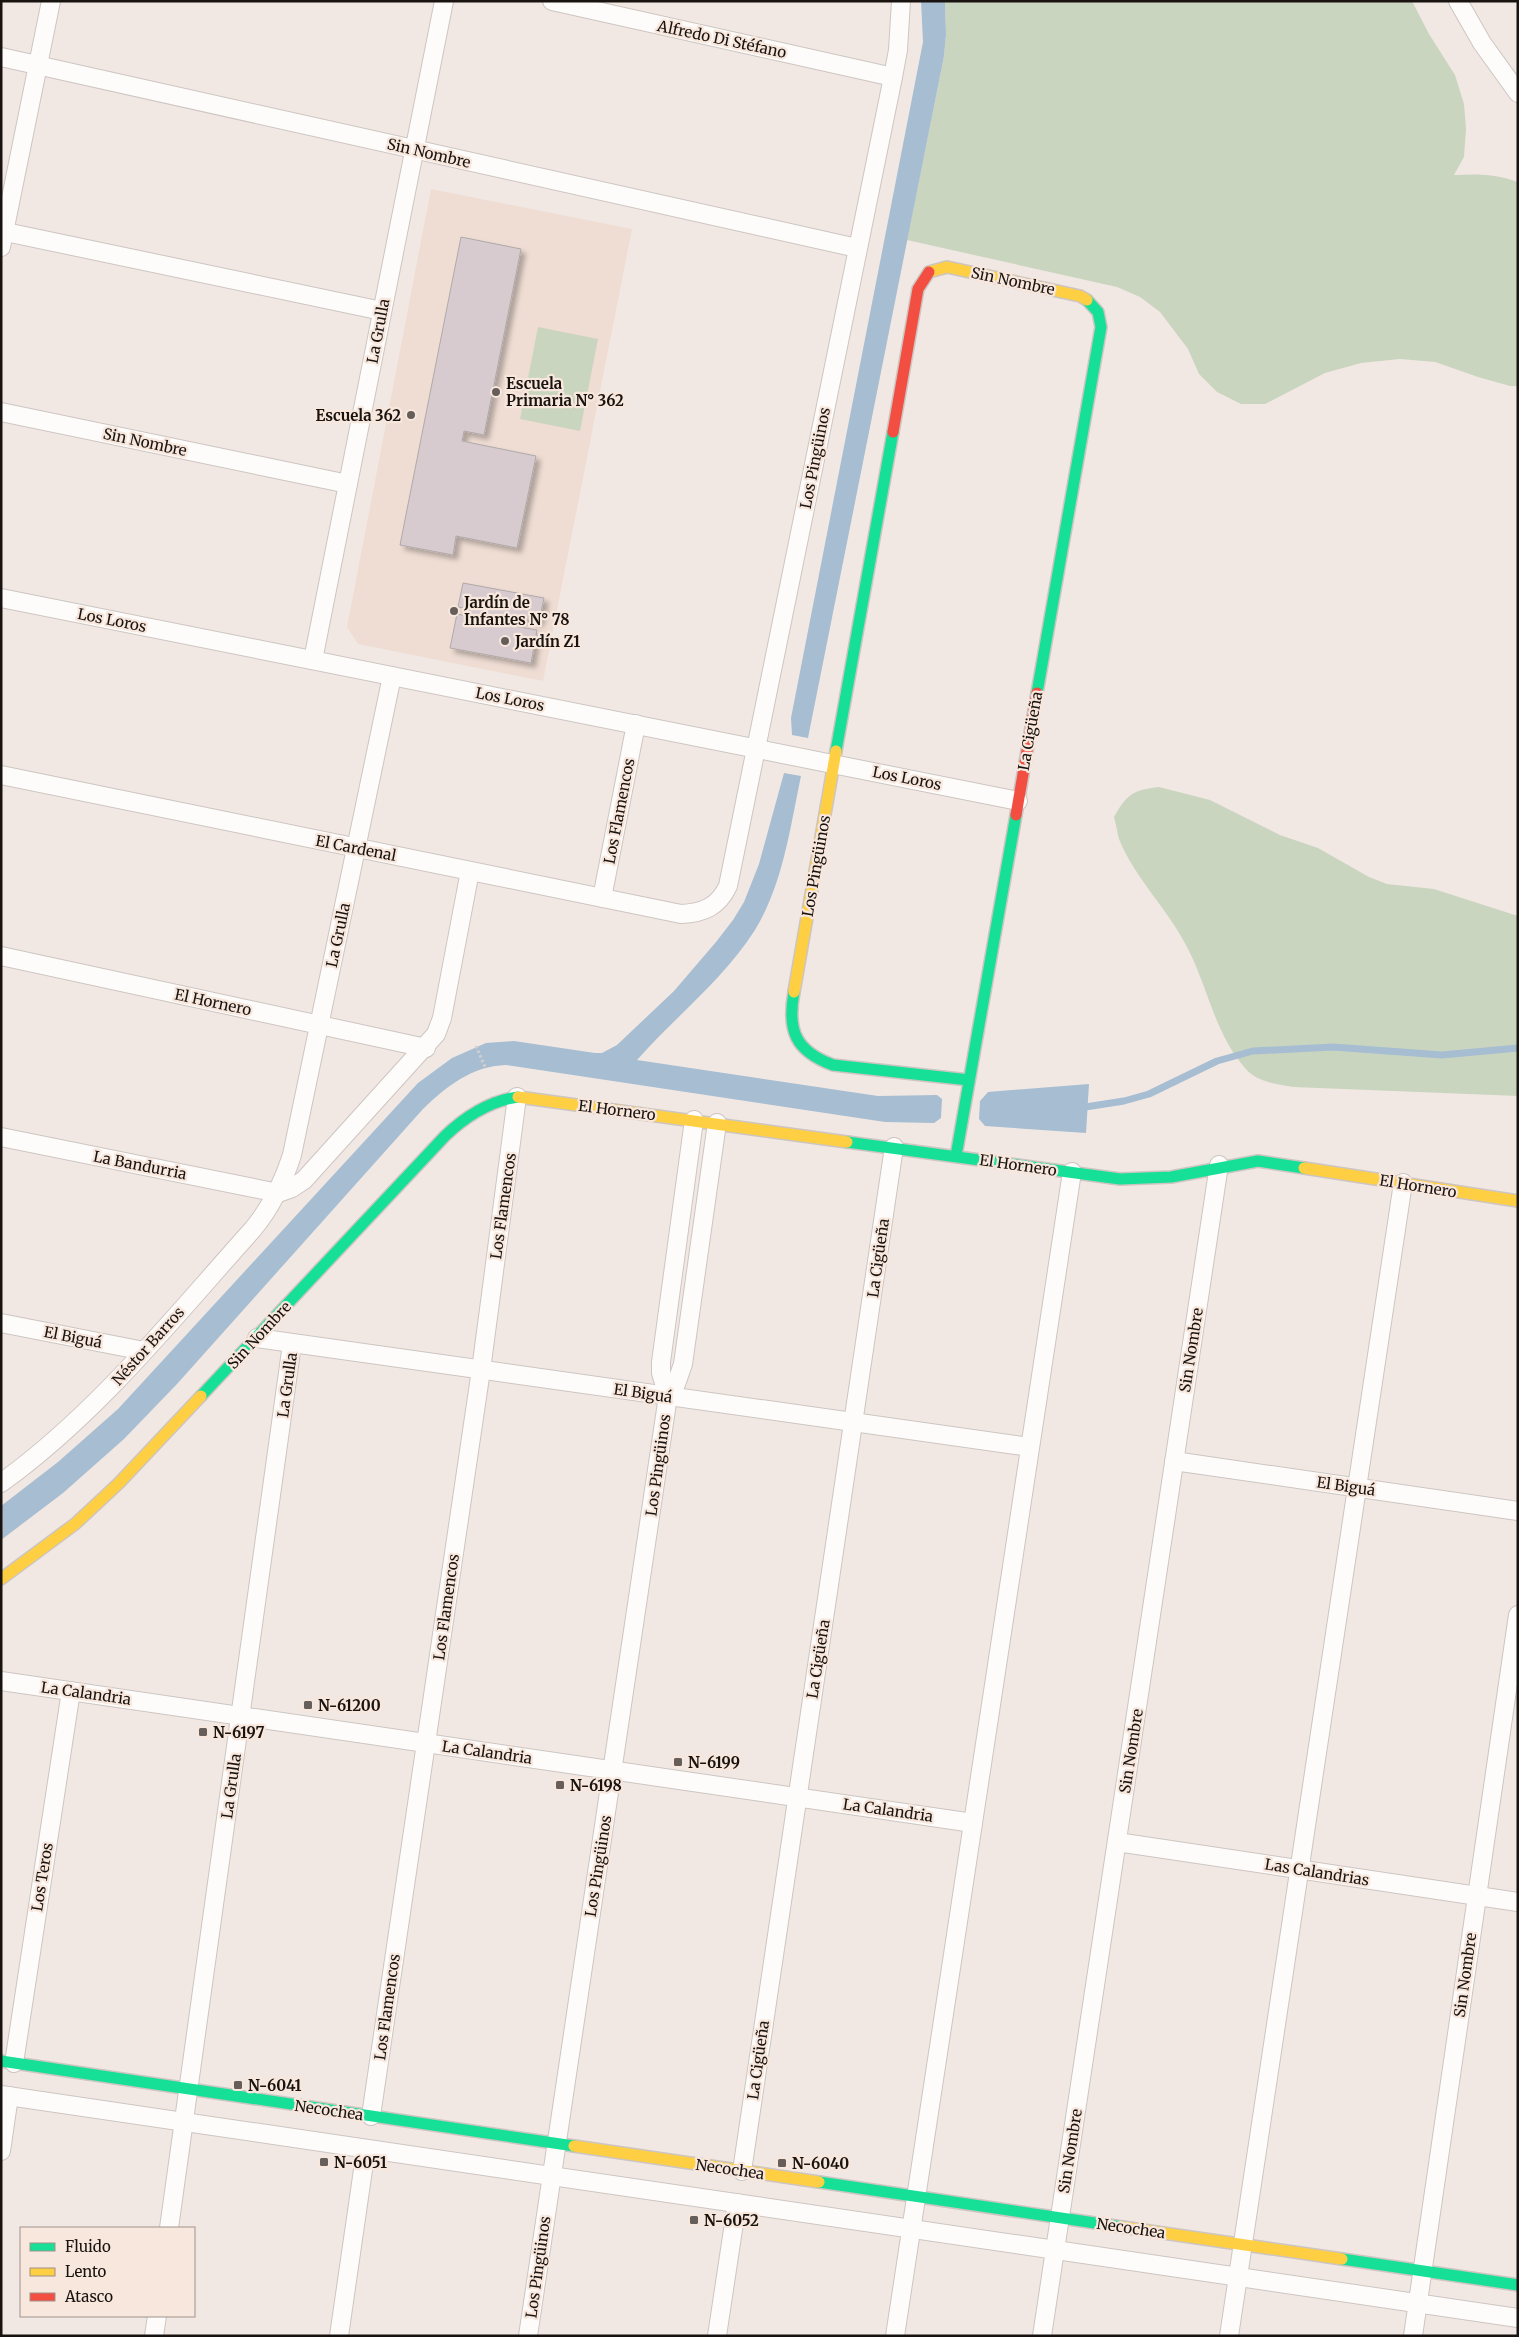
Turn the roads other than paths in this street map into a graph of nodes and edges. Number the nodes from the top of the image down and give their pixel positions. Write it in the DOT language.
graph roads {
  1 [pos="51,1"];
  2 [pos="444,1"];
  3 [pos="552,1"];
  4 [pos="901,1"];
  5 [pos="1458,1"];
  6 [pos="1,58"];
  7 [pos="38,66"];
  8 [pos="893,77"];
  9 [pos="1518,93"];
  10 [pos="414,150"];
  11 [pos="2,236"];
  12 [pos="857,248"];
  13 [pos="927,272"];
  14 [pos="1096,308"];
  15 [pos="382,311"];
  16 [pos="1,412"];
  17 [pos="348,484"];
  18 [pos="1,598"];
  19 [pos="313,660"];
  20 [pos="392,676"];
  21 [pos="636,724"];
  22 [pos="756,748"];
  23 [pos="834,764"];
  24 [pos="1,775"];
  25 [pos="1018,800"];
  26 [pos="356,848"];
  27 [pos="470,871"];
  28 [pos="602,898"];
  29 [pos="711,908"];
  30 [pos="1,956"];
  31 [pos="319,1025"];
  32 [pos="426,1048"];
  33 [pos="969,1080"];
  34 [pos="517,1097"];
  35 [pos="694,1120"];
  36 [pos="717,1123"];
  37 [pos="1,1137"];
  38 [pos="894,1147"];
  39 [pos="956,1156"];
  40 [pos="1219,1165"];
  41 [pos="1072,1172"];
  42 [pos="1403,1183"];
  43 [pos="278,1192"];
  44 [pos="1518,1201"];
  45 [pos="1,1323"];
  46 [pos="256,1338"];
  47 [pos="292,1344"];
  48 [pos="144,1351"];
  49 [pos="481,1370"];
  50 [pos="668,1396"];
  51 [pos="854,1422"];
  52 [pos="1030,1447"];
  53 [pos="1174,1461"];
  54 [pos="1,1483"];
  55 [pos="1357,1488"];
  56 [pos="1518,1511"];
  57 [pos="1,1579"];
  58 [pos="1518,1615"];
  59 [pos="1,1681"];
  60 [pos="71,1691"];
  61 [pos="241,1716"];
  62 [pos="426,1743"];
  63 [pos="612,1770"];
  64 [pos="798,1797"];
  65 [pos="973,1823"];
  66 [pos="1117,1842"];
  67 [pos="1299,1869"];
  68 [pos="1477,1896"];
  69 [pos="1518,1902"];
  70 [pos="8,2062"];
  71 [pos="188,2089"];
  72 [pos="5,2096"];
  73 [pos="371,2116"];
  74 [pos="184,2122"];
  75 [pos="556,2143"];
  76 [pos="366,2149"];
  77 [pos="1,2150"];
  78 [pos="742,2171"];
  79 [pos="552,2176"];
  80 [pos="916,2196"];
  81 [pos="737,2203"];
  82 [pos="1060,2218"];
  83 [pos="169,2227"];
  84 [pos="911,2229"];
  85 [pos="1242,2244"];
  86 [pos="1055,2250"];
  87 [pos="1422,2271"];
  88 [pos="1238,2277"];
  89 [pos="1518,2285"];
  90 [pos="1418,2303"];
  91 [pos="156,2317"];
  92 [pos="1518,2318"];
  93 [pos="154,2336"];
  94 [pos="339,2336"];
  95 [pos="528,2336"];
  96 [pos="717,2336"];
  97 [pos="895,2336"];
  98 [pos="1042,2336"];
  99 [pos="1229,2336"];
  100 [pos="1413,2336"];
  1 -- 7 [label="street"];
  2 -- 10 [label="street, La Grulla"];
  3 -- 8 [label="street, Alfredo Di Stéfano"];
  4 -- 8 [label="street, Los Pingüinos"];
  5 -- 9 [label="street"];
  6 -- 7 [label="street, Sin Nombre"];
  7 -- 10 [label="street, Sin Nombre"];
  7 -- 11 [label="street"];
  8 -- 12 [label="street, Los Pingüinos"];
  10 -- 12 [label="street, Sin Nombre"];
  10 -- 15 [label="street, La Grulla"];
  11 -- 15 [label="street"];
  12 -- 22 [label="street, Los Pingüinos"];
  13 -- 14 [label="street, Sin Nombre"];
  13 -- 23 [label="street, Los Pingüinos"];
  14 -- 25 [label="street, La Cigüeña"];
  15 -- 17 [label="street, La Grulla"];
  16 -- 17 [label="street, Sin Nombre"];
  17 -- 19 [label="street, La Grulla"];
  18 -- 19 [label="street, Los Loros"];
  19 -- 20 [label="street, Los Loros"];
  20 -- 21 [label="street, Los Loros"];
  20 -- 26 [label="street, La Grulla"];
  21 -- 22 [label="street, Los Loros"];
  21 -- 28 [label="street, Los Flamencos"];
  22 -- 23 [label="street, Los Loros"];
  22 -- 29 [label="street, Los Pingüinos"];
  23 -- 25 [label="street, Los Loros"];
  23 -- 33 [label="street, Los Pingüinos"];
  24 -- 26 [label="street, El Cardenal"];
  25 -- 33 [label="street, La Cigüeña"];
  26 -- 27 [label="street, El Cardenal"];
  26 -- 31 [label="street, La Grulla"];
  27 -- 28 [label="street, El Cardenal"];
  27 -- 32 [label="street"];
  28 -- 29 [label="street, El Cardenal"];
  30 -- 31 [label="street, El Hornero"];
  31 -- 32 [label="street, El Hornero"];
  31 -- 43 [label="street, La Grulla"];
  32 -- 43 [label="street"];
  33 -- 39 [label="street, La Cigüeña"];
  34 -- 35 [label="street, El Hornero"];
  34 -- 46 [label="street, Sin Nombre"];
  34 -- 49 [label="street, Los Flamencos"];
  35 -- 36 [label="street, El Hornero"];
  35 -- 50 [label="street, Los Pingüinos"];
  36 -- 38 [label="street, El Hornero"];
  36 -- 50 [label="street, Los Pingüinos"];
  37 -- 43 [label="street, La Bandurria"];
  38 -- 39 [label="street, El Hornero"];
  38 -- 51 [label="street, La Cigüeña"];
  39 -- 41 [label="street, El Hornero"];
  40 -- 41 [label="street, El Hornero"];
  40 -- 42 [label="street, El Hornero"];
  40 -- 53 [label="street, Sin Nombre"];
  41 -- 52 [label="street"];
  42 -- 44 [label="street, El Hornero"];
  42 -- 55 [label="street"];
  43 -- 48 [label="street, Néstor Barros"];
  45 -- 48 [label="street, El Biguá"];
  46 -- 47 [label="street, El Biguá"];
  46 -- 57 [label="street, Sin Nombre"];
  47 -- 49 [label="street, El Biguá"];
  47 -- 61 [label="street, La Grulla"];
  48 -- 54 [label="street, Néstor Barros"];
  49 -- 50 [label="street, El Biguá"];
  49 -- 62 [label="street, Los Flamencos"];
  50 -- 51 [label="street, El Biguá"];
  50 -- 63 [label="street, Los Pingüinos"];
  51 -- 52 [label="street, El Biguá"];
  51 -- 64 [label="street, La Cigüeña"];
  52 -- 65 [label="street"];
  53 -- 55 [label="street, El Biguá"];
  53 -- 66 [label="street, Sin Nombre"];
  55 -- 56 [label="street, El Biguá"];
  55 -- 67 [label="street"];
  58 -- 68 [label="street, Sin Nombre"];
  59 -- 60 [label="street, La Calandria"];
  60 -- 61 [label="street, La Calandria"];
  60 -- 70 [label="street, Los Teros"];
  61 -- 62 [label="street, La Calandria"];
  61 -- 71 [label="street, La Grulla"];
  62 -- 63 [label="street, La Calandria"];
  62 -- 73 [label="street, Los Flamencos"];
  63 -- 64 [label="street, La Calandria"];
  63 -- 75 [label="street, Los Pingüinos"];
  64 -- 65 [label="street, La Calandria"];
  64 -- 78 [label="street, La Cigüeña"];
  65 -- 80 [label="street"];
  66 -- 67 [label="street, Las Calandrias"];
  66 -- 82 [label="street, Sin Nombre"];
  67 -- 68 [label="street, Las Calandrias"];
  67 -- 85 [label="street"];
  68 -- 69 [label="street, Las Calandrias"];
  68 -- 87 [label="street, Sin Nombre"];
  70 -- 71 [label="street, Necochea"];
  71 -- 73 [label="street, Necochea"];
  71 -- 74 [label="street, La Grulla"];
  72 -- 74 [label="street"];
  72 -- 77 [label="street"];
  73 -- 75 [label="street, Necochea"];
  74 -- 76 [label="street"];
  74 -- 83 [label="street, La Grulla"];
  75 -- 78 [label="street, Necochea"];
  75 -- 79 [label="street, Los Pingüinos"];
  76 -- 79 [label="street"];
  76 -- 94 [label="street"];
  78 -- 80 [label="street, Necochea"];
  79 -- 81 [label="street"];
  79 -- 95 [label="street, Los Pingüinos"];
  80 -- 82 [label="street, Necochea"];
  80 -- 84 [label="street"];
  81 -- 84 [label="street"];
  81 -- 96 [label="street"];
  82 -- 85 [label="street, Necochea"];
  82 -- 86 [label="street, Sin Nombre"];
  84 -- 86 [label="street"];
  84 -- 97 [label="street"];
  85 -- 87 [label="street, Necochea"];
  85 -- 88 [label="street"];
  86 -- 88 [label="street"];
  86 -- 98 [label="street, Sin Nombre"];
  87 -- 89 [label="street, Necochea"];
  87 -- 90 [label="street, Sin Nombre"];
  88 -- 90 [label="street"];
  88 -- 99 [label="street"];
  90 -- 92 [label="street"];
  90 -- 100 [label="street, Sin Nombre"];
  91 -- 93 [label="street"];
}
